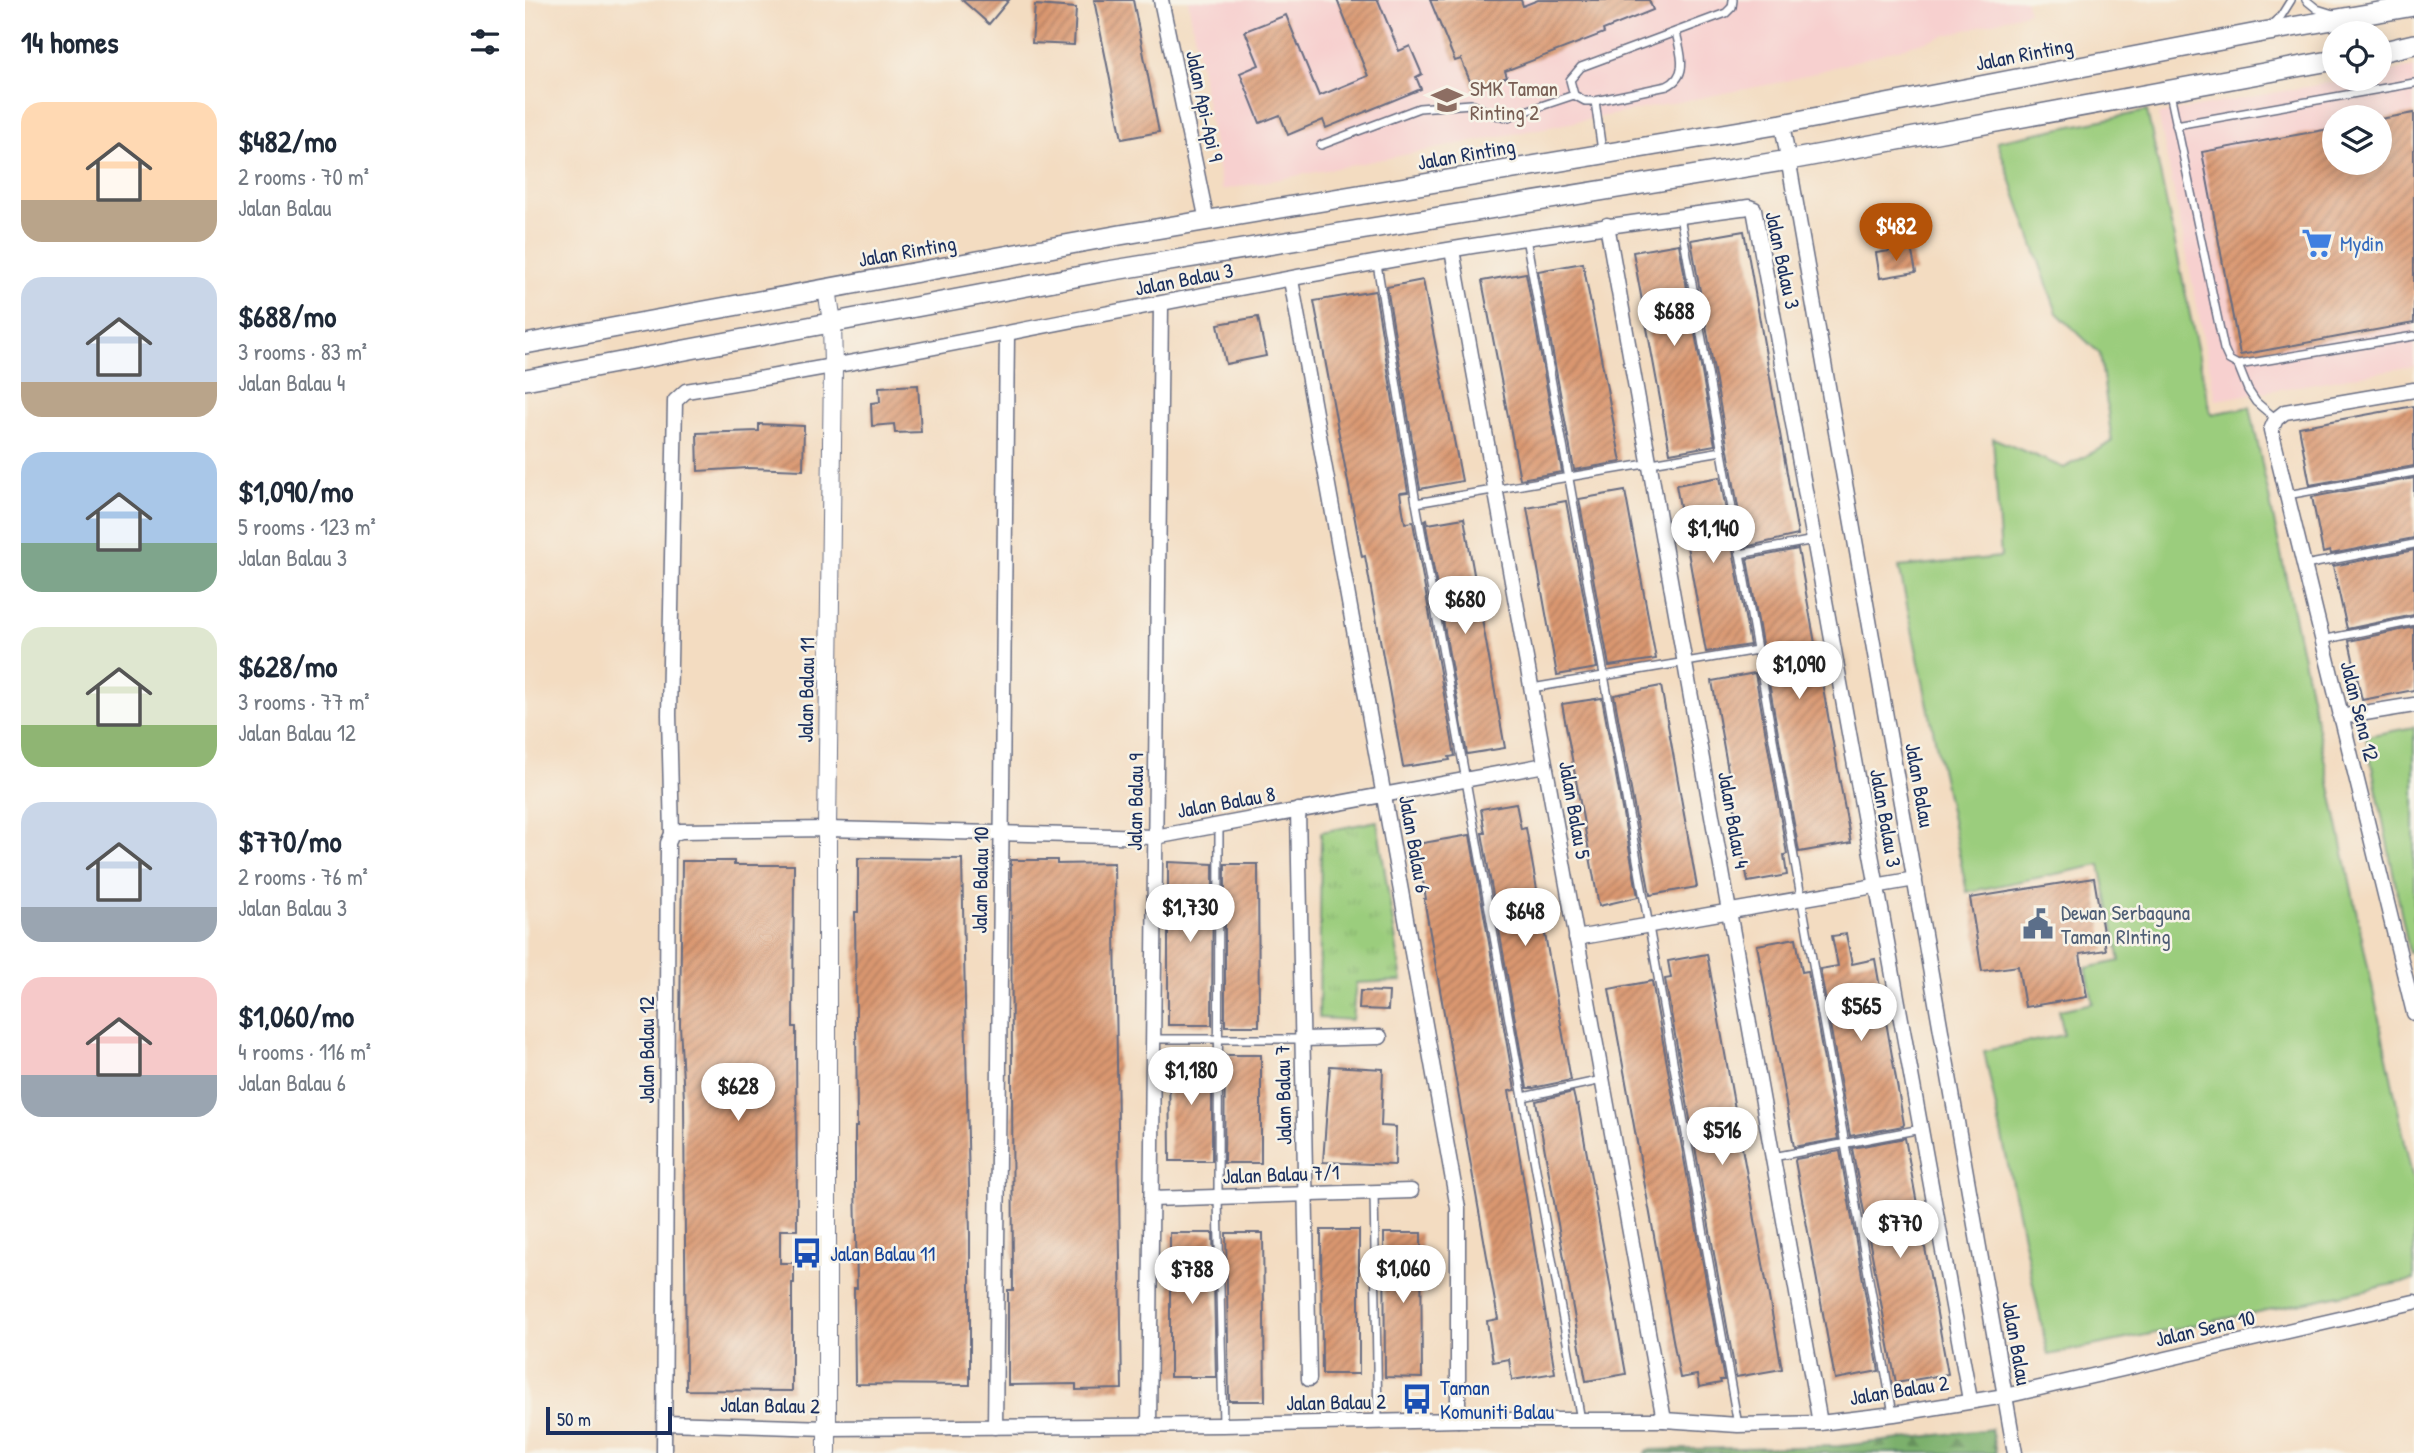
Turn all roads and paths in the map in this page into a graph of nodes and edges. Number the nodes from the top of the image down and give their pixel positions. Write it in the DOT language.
graph roads {
  1 [pos="1161,0"];
  2 [pos="1733,0"];
  3 [pos="2291,0"];
  4 [pos="2306,0"];
  5 [pos="2414,6"];
  6 [pos="2347,19"];
  7 [pos="1676,32"];
  8 [pos="2263,32"];
  9 [pos="2414,44"];
  10 [pos="2392,49"];
  11 [pos="2322,62"];
  12 [pos="2414,83"];
  13 [pos="2169,89"];
  14 [pos="1574,95"];
  15 [pos="1595,101"];
  16 [pos="1783,124"];
  17 [pos="2176,125"];
  18 [pos="1321,145"];
  19 [pos="1603,154"];
  20 [pos="1789,160"];
  21 [pos="1680,216"];
  22 [pos="1207,221"];
  23 [pos="1607,225"];
  24 [pos="1526,238"];
  25 [pos="1452,250"];
  26 [pos="1377,264"];
  27 [pos="1291,280"];
  28 [pos="827,289"];
  29 [pos="1161,304"];
  30 [pos="832,322"];
  31 [pos="1007,334"];
  32 [pos="2414,336"];
  33 [pos="525,344"];
  34 [pos="2238,365"];
  35 [pos="833,367"];
  36 [pos="525,380"];
  37 [pos="2414,390"];
  38 [pos="675,401"];
  39 [pos="2276,419"];
  40 [pos="1722,451"];
  41 [pos="1650,463"];
  42 [pos="2414,472"];
  43 [pos="1569,477"];
  44 [pos="1495,490"];
  45 [pos="2286,495"];
  46 [pos="1416,503"];
  47 [pos="1814,540"];
  48 [pos="2414,544"];
  49 [pos="1740,554"];
  50 [pos="2304,565"];
  51 [pos="2414,621"];
  52 [pos="2321,640"];
  53 [pos="1757,650"];
  54 [pos="1685,662"];
  55 [pos="1604,676"];
  56 [pos="1531,688"];
  57 [pos="2414,705"];
  58 [pos="2340,717"];
  59 [pos="1545,765"];
  60 [pos="1467,780"];
  61 [pos="1385,794"];
  62 [pos="1298,810"];
  63 [pos="1219,825"];
  64 [pos="827,829"];
  65 [pos="1002,833"];
  66 [pos="672,834"];
  67 [pos="1155,837"];
  68 [pos="1915,878"];
  69 [pos="1877,885"];
  70 [pos="1801,899"];
  71 [pos="1729,911"];
  72 [pos="1648,925"];
  73 [pos="1576,938"];
  74 [pos="2408,968"];
  75 [pos="2414,1013"];
  76 [pos="1380,1037"];
  77 [pos="1153,1039"];
  78 [pos="1219,1039"];
  79 [pos="1303,1039"];
  80 [pos="1602,1080"];
  81 [pos="1523,1097"];
  82 [pos="1921,1129"];
  83 [pos="1845,1144"];
  84 [pos="1773,1157"];
  85 [pos="1411,1191"];
  86 [pos="1374,1192"];
  87 [pos="1306,1195"];
  88 [pos="1218,1197"];
  89 [pos="1151,1199"];
  90 [pos="2414,1302"];
  91 [pos="1310,1379"];
  92 [pos="2005,1396"];
  93 [pos="1970,1400"];
  94 [pos="1893,1414"];
  95 [pos="1458,1420"];
  96 [pos="1581,1420"];
  97 [pos="1664,1420"];
  98 [pos="1378,1422"];
  99 [pos="665,1423"];
  100 [pos="1820,1423"];
  101 [pos="1223,1425"];
  102 [pos="1738,1425"];
  103 [pos="1149,1426"];
  104 [pos="827,1427"];
  105 [pos="995,1427"];
  106 [pos="664,1453"];
  107 [pos="827,1453"];
  108 [pos="2015,1453"];
  1 -- 22 [label="street, Jalan Api-Api 9"];
  2 -- 7 [label="lane"];
  3 -- 8 [label="lane"];
  4 -- 6 [label="lane"];
  5 -- 6 [label="main road, Jalan Rinting"];
  6 -- 8 [label="main road, Jalan Rinting"];
  7 -- 14 [label="lane"];
  7 -- 15 [label="lane"];
  8 -- 16 [label="main road, Jalan Rinting"];
  9 -- 10 [label="main road"];
  11 -- 13 [label="main road"];
  12 -- 17 [label="lane"];
  13 -- 17 [label="lane"];
  13 -- 20 [label="main road"];
  14 -- 15 [label="lane"];
  14 -- 18 [label="lane"];
  15 -- 19 [label="lane"];
  16 -- 19 [label="main road, Jalan Rinting"];
  16 -- 20 [label="street, Jalan Balau"];
  17 -- 34 [label="lane"];
  19 -- 22 [label="main road, Jalan Rinting"];
  20 -- 30 [label="main road"];
  20 -- 68 [label="street, Jalan Balau"];
  21 -- 23 [label="street, Jalan Balau 3"];
  21 -- 40 [label="lane"];
  21 -- 47 [label="street, Jalan Balau 3"];
  22 -- 28 [label="main road, Jalan Rinting"];
  23 -- 24 [label="street, Jalan Balau 3"];
  23 -- 41 [label="street, Jalan Balau 4"];
  24 -- 25 [label="street, Jalan Balau 3"];
  24 -- 43 [label="lane"];
  25 -- 26 [label="street, Jalan Balau 3"];
  25 -- 44 [label="street, Jalan Balau 5"];
  26 -- 27 [label="street, Jalan Balau 3"];
  26 -- 46 [label="lane"];
  27 -- 29 [label="street, Jalan Balau 3"];
  27 -- 61 [label="street, Jalan Balau 6"];
  28 -- 30 [label="street, Jalan Balau 11"];
  28 -- 33 [label="main road, Jalan Rinting"];
  29 -- 31 [label="street, Jalan Balau 3"];
  29 -- 67 [label="street, Jalan Balau 9"];
  30 -- 35 [label="street, Jalan Balau 11"];
  30 -- 36 [label="main road"];
  31 -- 35 [label="street, Jalan Balau 3"];
  31 -- 65 [label="street, Jalan Balau 10"];
  32 -- 34 [label="lane"];
  34 -- 39 [label="lane"];
  35 -- 38 [label="street, Jalan Balau 3"];
  35 -- 64 [label="street, Jalan Balau 11"];
  37 -- 39 [label="street"];
  38 -- 66 [label="street, Jalan Balau 12"];
  39 -- 45 [label="street, Jalan Sena 12"];
  40 -- 41 [label="lane"];
  40 -- 49 [label="lane"];
  41 -- 43 [label="lane"];
  41 -- 54 [label="street, Jalan Balau 4"];
  42 -- 45 [label="lane"];
  43 -- 44 [label="lane"];
  43 -- 55 [label="lane"];
  44 -- 46 [label="lane"];
  44 -- 56 [label="street, Jalan Balau 5"];
  45 -- 50 [label="street, Jalan Sena 12"];
  46 -- 60 [label="lane"];
  47 -- 49 [label="lane"];
  47 -- 69 [label="street, Jalan Balau 3"];
  48 -- 50 [label="lane"];
  49 -- 53 [label="lane"];
  50 -- 52 [label="street, Jalan Sena 12"];
  51 -- 52 [label="lane"];
  52 -- 58 [label="street, Jalan Sena 12"];
  53 -- 54 [label="lane"];
  53 -- 70 [label="lane"];
  54 -- 55 [label="lane"];
  54 -- 71 [label="street, Jalan Balau 4"];
  55 -- 56 [label="lane"];
  55 -- 72 [label="lane"];
  56 -- 59 [label="street, Jalan Balau 5"];
  57 -- 58 [label="street"];
  58 -- 74 [label="street, Jalan Sena 12"];
  59 -- 60 [label="street, Jalan Balau 8"];
  59 -- 73 [label="street, Jalan Balau 5"];
  60 -- 61 [label="street, Jalan Balau 8"];
  60 -- 81 [label="lane"];
  61 -- 62 [label="street, Jalan Balau 8"];
  61 -- 95 [label="street, Jalan Balau 6"];
  62 -- 63 [label="street, Jalan Balau 8"];
  62 -- 79 [label="street, Jalan Balau 7"];
  63 -- 67 [label="street, Jalan Balau 8"];
  63 -- 78 [label="lane"];
  64 -- 65 [label="street, Jalan Balau 8"];
  64 -- 66 [label="street"];
  64 -- 104 [label="street, Jalan Balau 11"];
  65 -- 67 [label="street, Jalan Balau 8"];
  65 -- 105 [label="street, Jalan Balau 10"];
  66 -- 99 [label="street, Jalan Balau 12"];
  67 -- 77 [label="street, Jalan Balau 9"];
  68 -- 69 [label="street"];
  68 -- 92 [label="street, Jalan Balau"];
  69 -- 70 [label="street"];
  69 -- 82 [label="street, Jalan Balau 3"];
  70 -- 71 [label="street"];
  70 -- 83 [label="lane"];
  71 -- 72 [label="street"];
  71 -- 84 [label="street, Jalan Balau 4"];
  72 -- 73 [label="street"];
  72 -- 102 [label="lane"];
  73 -- 80 [label="street, Jalan Balau 5"];
  74 -- 75 [label="street, Jalan Sena 12"];
  76 -- 79 [label="street"];
  77 -- 78 [label="lane"];
  77 -- 89 [label="street, Jalan Balau 9"];
  78 -- 79 [label="lane"];
  78 -- 88 [label="lane"];
  79 -- 87 [label="street, Jalan Balau 7"];
  80 -- 81 [label="lane"];
  80 -- 97 [label="street, Jalan Balau 5"];
  81 -- 96 [label="lane"];
  82 -- 83 [label="lane"];
  82 -- 93 [label="street, Jalan Balau 3"];
  83 -- 84 [label="lane"];
  83 -- 94 [label="lane"];
  84 -- 100 [label="street, Jalan Balau 4"];
  85 -- 86 [label="street, Jalan Balau 7/1"];
  86 -- 87 [label="street, Jalan Balau 7/1"];
  86 -- 98 [label="lane"];
  87 -- 88 [label="street, Jalan Balau 7/1"];
  87 -- 91 [label="street, Jalan Balau 7"];
  88 -- 89 [label="street, Jalan Balau 7/1"];
  88 -- 101 [label="lane"];
  89 -- 103 [label="street, Jalan Balau 9"];
  90 -- 92 [label="street, Jalan Sena 10"];
  92 -- 93 [label="street, Jalan Balau 2"];
  92 -- 108 [label="street, Jalan Balau"];
  93 -- 94 [label="street, Jalan Balau 2"];
  94 -- 100 [label="street, Jalan Balau 2"];
  95 -- 96 [label="street, Jalan Balau 2"];
  95 -- 98 [label="street, Jalan Balau 2"];
  96 -- 97 [label="street, Jalan Balau 2"];
  97 -- 102 [label="street, Jalan Balau 2"];
  98 -- 101 [label="street, Jalan Balau 2"];
  99 -- 104 [label="street, Jalan Balau 2"];
  99 -- 106 [label="street, Jalan Balau 12"];
  100 -- 102 [label="street, Jalan Balau 2"];
  101 -- 103 [label="street, Jalan Balau 2"];
  103 -- 105 [label="street, Jalan Balau 2"];
  104 -- 105 [label="street, Jalan Balau 2"];
  104 -- 107 [label="street, Jalan Balau 11"];
}
